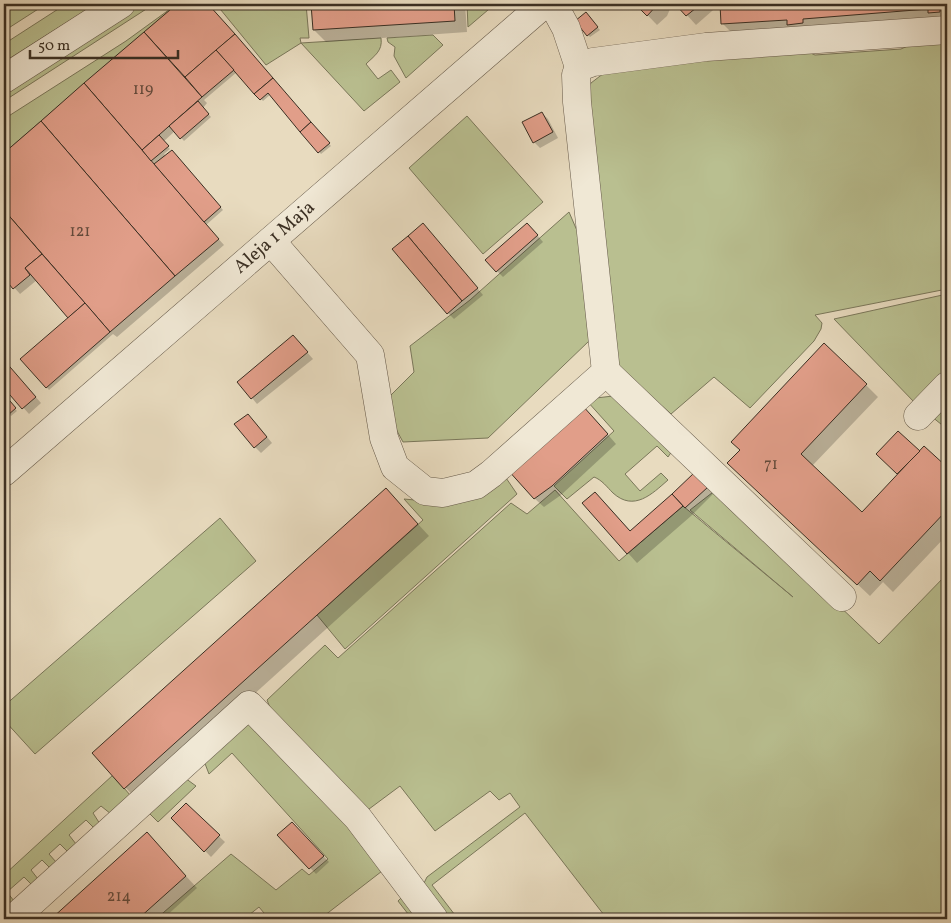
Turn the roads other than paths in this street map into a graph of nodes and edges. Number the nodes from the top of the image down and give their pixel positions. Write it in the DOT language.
graph roads {
  1 [pos="121,4"];
  2 [pos="544,4"];
  3 [pos="553,4"];
  4 [pos="947,30"];
  5 [pos="579,67"];
  6 [pos="4,79"];
  7 [pos="271,241"];
  8 [pos="606,372"];
  9 [pos="947,386"];
  10 [pos="918,416"];
  11 [pos="4,472"];
  12 [pos="842,597"];
  13 [pos="13,919"];
  14 [pos="434,919"];
  1 -- 6 [label="street"];
  2 -- 7 [label="street, Aleja 1 Maja"];
  3 -- 5 [label="street"];
  4 -- 5 [label="street"];
  5 -- 8 [label="street"];
  7 -- 8 [label="street"];
  7 -- 11 [label="street, Aleja 1 Maja"];
  8 -- 12 [label="street"];
  9 -- 10 [label="street"];
  13 -- 14 [label="street"];
}
